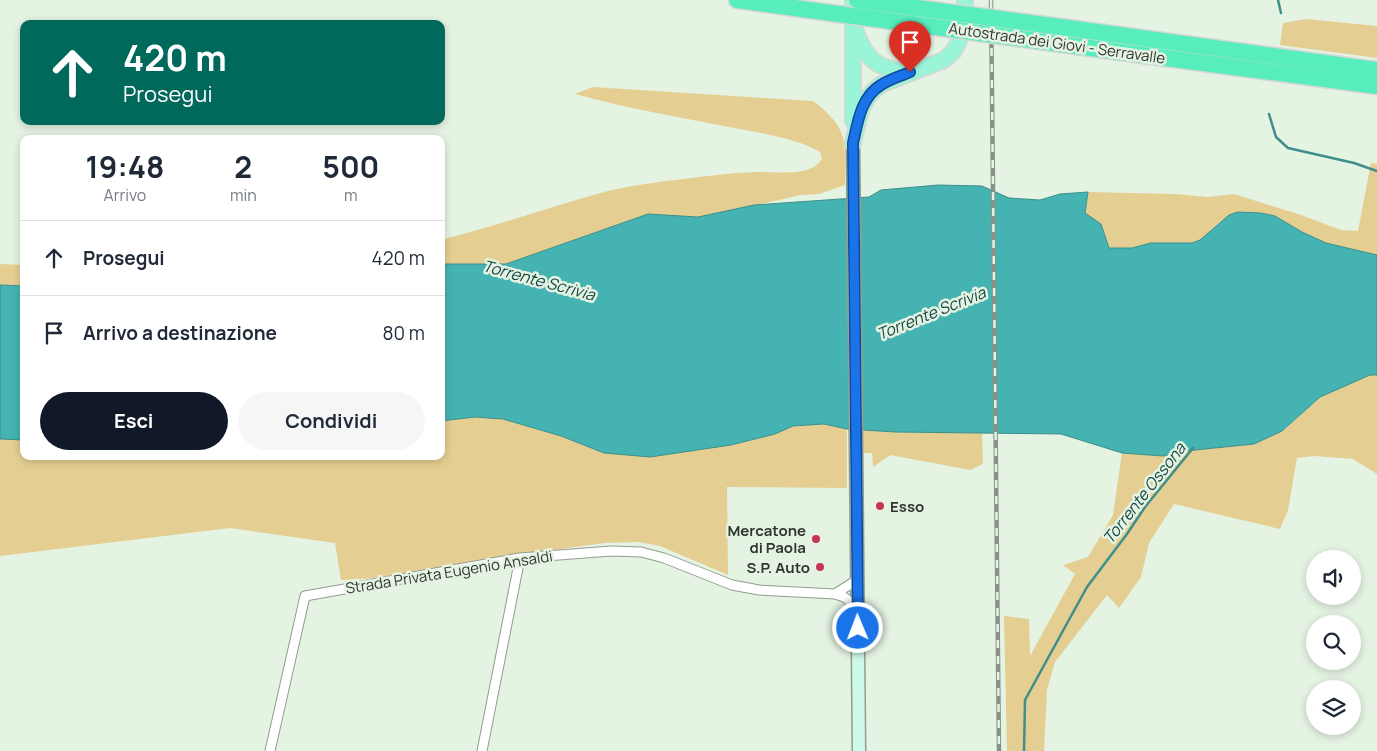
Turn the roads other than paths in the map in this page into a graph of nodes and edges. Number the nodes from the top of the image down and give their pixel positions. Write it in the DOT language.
graph roads {
  1 [pos="737,0"];
  2 [pos="853,0"];
  3 [pos="857,0"];
  4 [pos="965,0"];
  5 [pos="853,23"];
  6 [pos="1377,70"];
  7 [pos="910,72"];
  8 [pos="1377,86"];
  9 [pos="853,143"];
  10 [pos="520,558"];
  11 [pos="857,580"];
  12 [pos="835,594"];
  13 [pos="857,607"];
  14 [pos="270,751"];
  15 [pos="482,751"];
  16 [pos="859,751"];
  1 -- 8 [label="highway, Autostrada dei Giovi - Serravalle, bridge"];
  2 -- 5 [label="main road"];
  3 -- 6 [label="highway, Autostrada dei Giovi - Serravalle, bridge"];
  4 -- 7 [label="main road"];
  5 -- 7 [label="main road"];
  5 -- 9 [label="main road"];
  7 -- 9 [label="main road"];
  9 -- 11 [label="main road"];
  10 -- 12 [label="street, Strada Privata Eugenio Ansaldi"];
  10 -- 14 [label="street, Strada Privata Eugenio Ansaldi"];
  10 -- 15 [label="street"];
  11 -- 12 [label="street"];
  11 -- 13 [label="main road"];
  12 -- 13 [label="street, Strada Privata Eugenio Ansaldi"];
  13 -- 16 [label="main road"];
}
